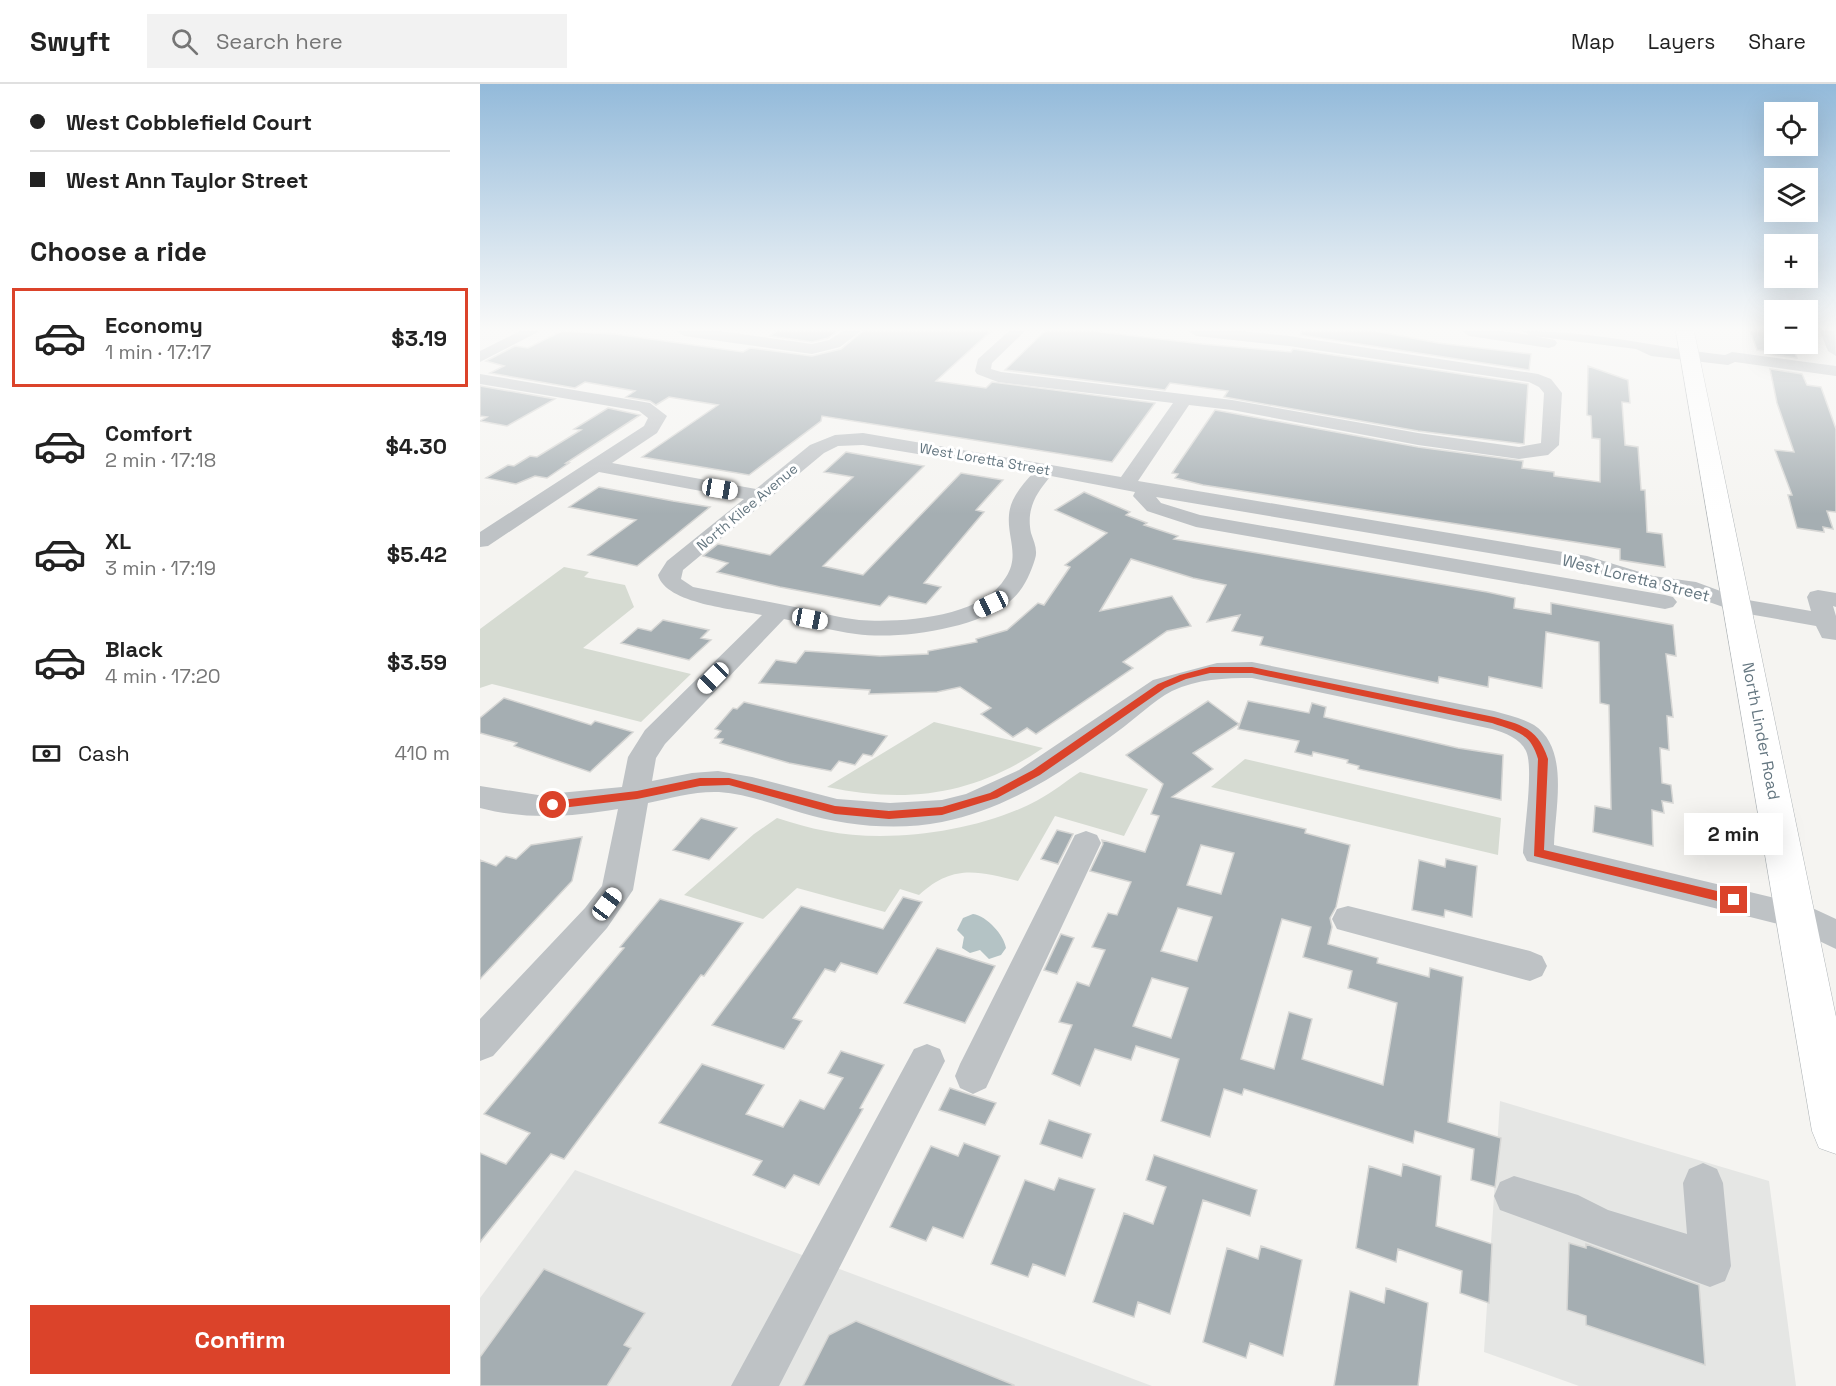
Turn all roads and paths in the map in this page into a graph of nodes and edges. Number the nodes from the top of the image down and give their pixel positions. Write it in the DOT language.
graph roads {
  1 [pos="555,392"];
  2 [pos="1117,392"];
  3 [pos="1552,392"];
  4 [pos="1696,392"];
  5 [pos="1184,400"];
  6 [pos="835,441"];
  7 [pos="594,465"];
  8 [pos="1047,470"];
  9 [pos="1130,486"];
  10 [pos="760,496"];
  11 [pos="480,541"];
  12 [pos="1737,605"];
  13 [pos="777,613"];
  14 [pos="1833,618"];
  15 [pos="637,795"];
  16 [pos="480,797"];
  17 [pos="1086,843"];
  18 [pos="1836,913"];
  19 [pos="1797,915"];
  20 [pos="1348,919"];
  21 [pos="1836,936"];
  22 [pos="1530,966"];
  23 [pos="480,1044"];
  24 [pos="927,1061"];
  25 [pos="973,1076"];
  26 [pos="1836,1131"];
  27 [pos="1703,1183"];
  28 [pos="1514,1196"];
  29 [pos="754,1386"];
  1 -- 7 [label="street"];
  2 -- 5 [label="street"];
  3 -- 5 [label="street"];
  4 -- 12 [label="main road, North Linder Road"];
  5 -- 9 [label="street"];
  6 -- 8 [label="street, West Loretta Street"];
  6 -- 10 [label="street, North Kilee Avenue"];
  7 -- 10 [label="street"];
  7 -- 11 [label="street"];
  8 -- 9 [label="street, West Loretta Street"];
  8 -- 13 [label="street"];
  9 -- 12 [label="street, West Loretta Street"];
  10 -- 13 [label="street, North Kilee Avenue"];
  12 -- 14 [label="street, West Loretta Street"];
  12 -- 19 [label="main road, North Linder Road"];
  13 -- 15 [label="street"];
  15 -- 16 [label="street"];
  15 -- 19 [label="street"];
  15 -- 23 [label="street"];
  17 -- 25 [label="street"];
  18 -- 19 [label="street"];
  19 -- 21 [label="street"];
  19 -- 26 [label="main road, North Linder Road"];
  20 -- 22 [label="street"];
  24 -- 29 [label="street"];
  27 -- 28 [label="street"];
}
